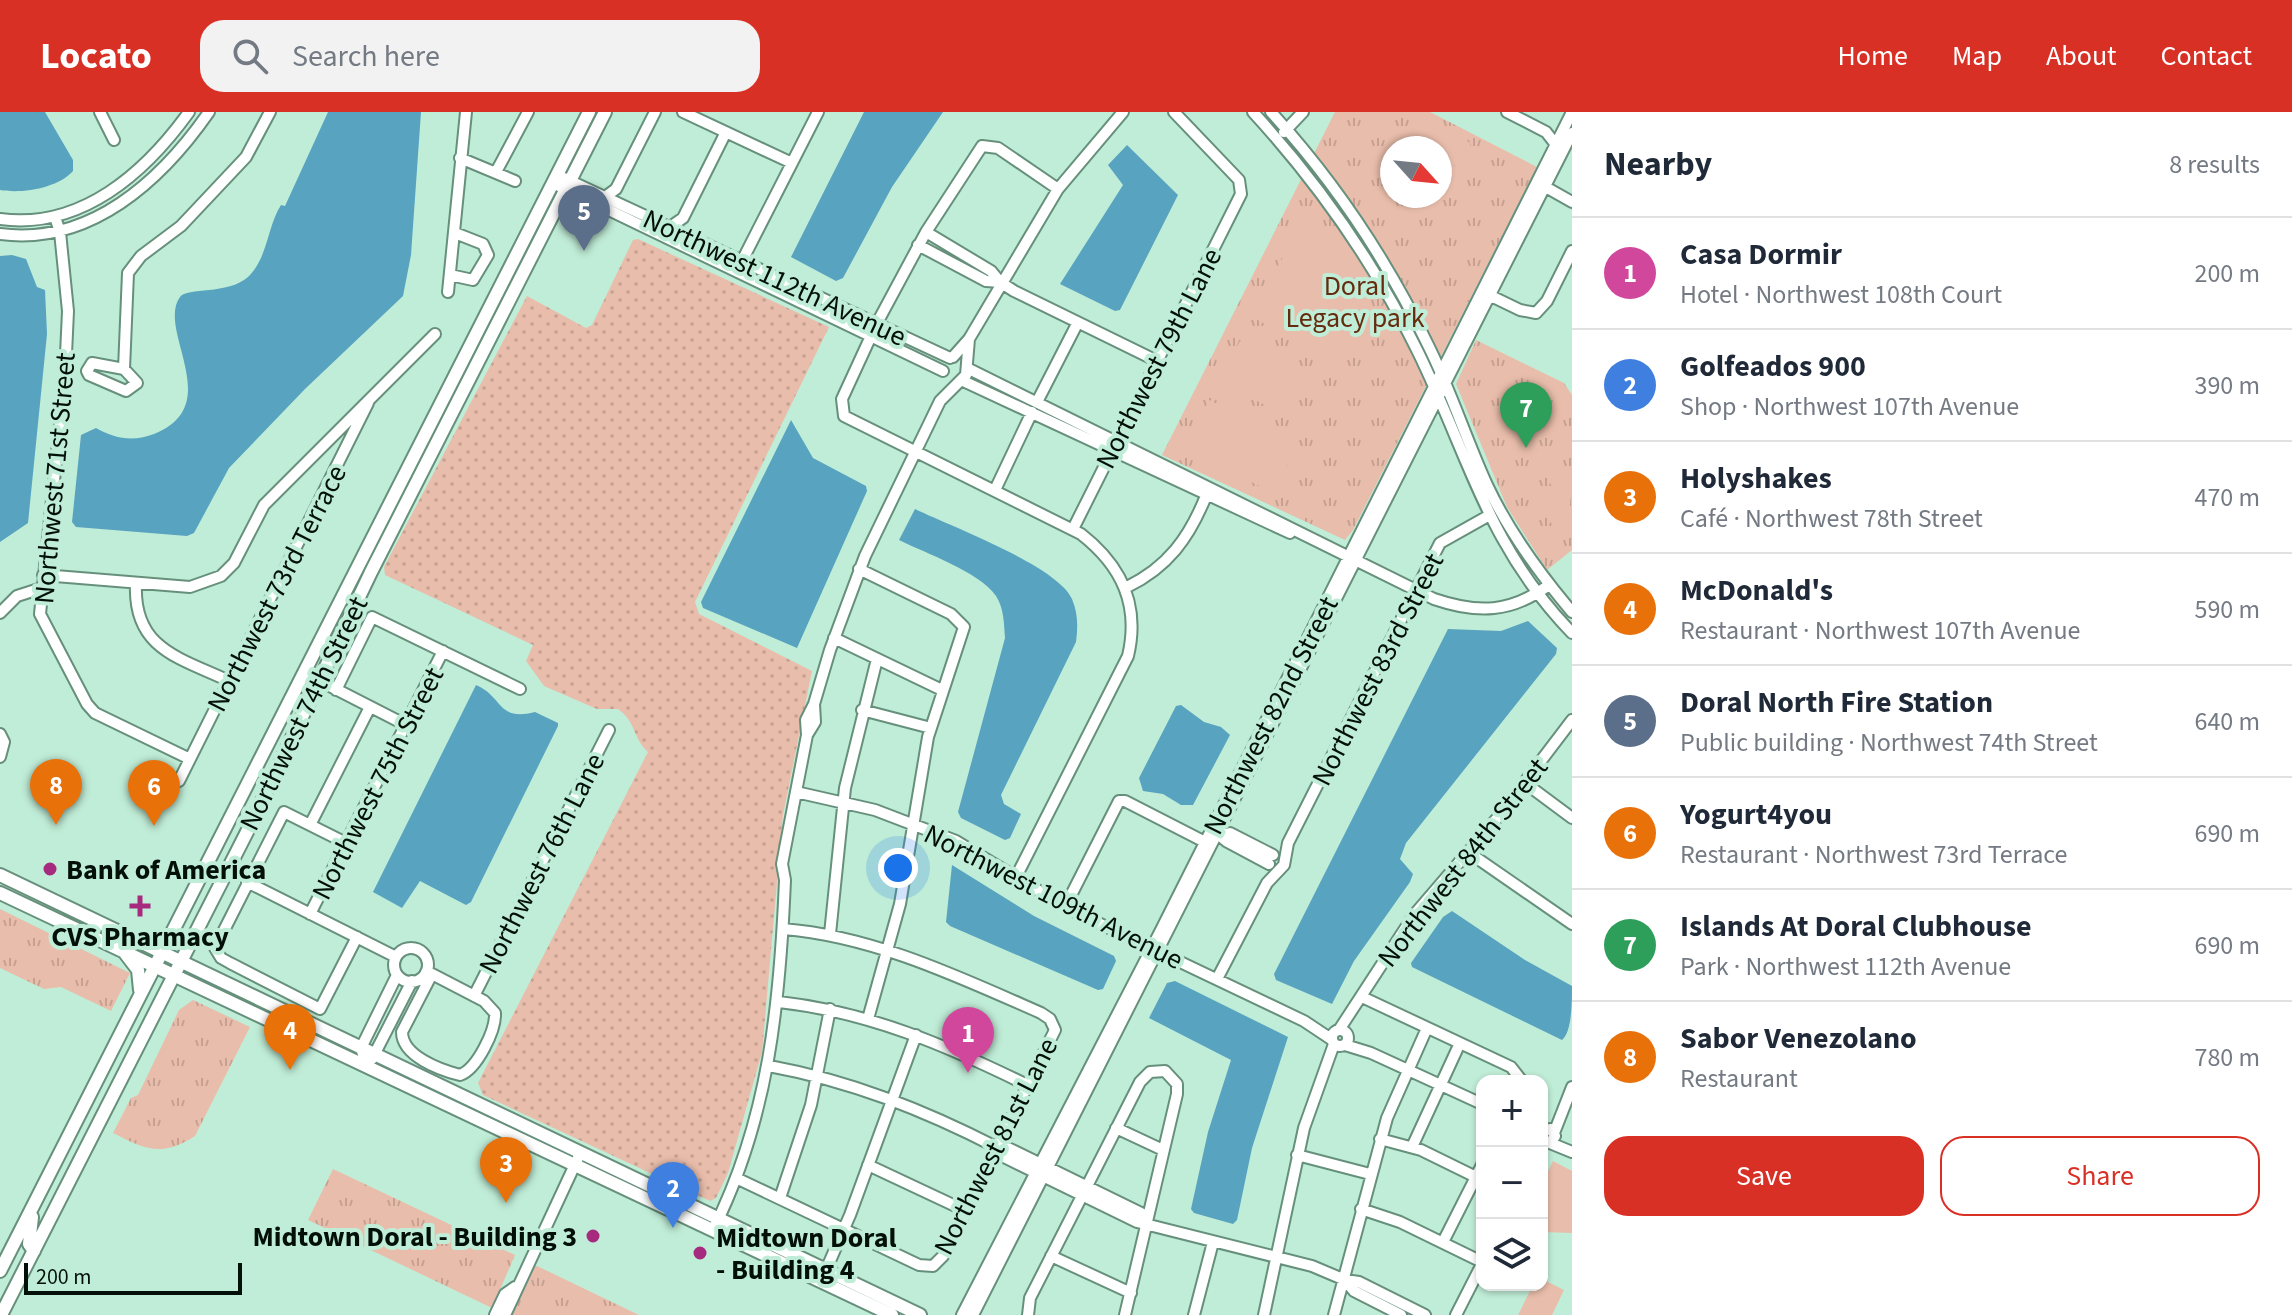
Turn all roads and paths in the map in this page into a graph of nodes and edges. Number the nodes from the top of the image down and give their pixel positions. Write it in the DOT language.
graph roads {
  1 [pos="100,112"];
  2 [pos="189,112"];
  3 [pos="209,112"];
  4 [pos="270,112"];
  5 [pos="466,112"];
  6 [pos="528,112"];
  7 [pos="589,112"];
  8 [pos="605,112"];
  9 [pos="655,112"];
  10 [pos="683,112"];
  11 [pos="818,112"];
  12 [pos="1123,112"];
  13 [pos="1174,112"];
  14 [pos="1253,112"];
  15 [pos="1303,112"];
  16 [pos="1507,112"];
  17 [pos="1572,112"];
  18 [pos="1273,113"];
  19 [pos="1262,123"];
  20 [pos="1286,130"];
  21 [pos="726,132"];
  22 [pos="1572,133"];
  23 [pos="1276,138"];
  24 [pos="114,140"];
  25 [pos="1557,146"];
  26 [pos="460,158"];
  27 [pos="792,163"];
  28 [pos="496,172"];
  29 [pos="555,178"];
  30 [pos="515,181"];
  31 [pos="568,185"];
  32 [pos="1542,186"];
  33 [pos="1058,189"];
  34 [pos="605,197"];
  35 [pos="1572,202"];
  36 [pos="55,217"];
  37 [pos="0,219"];
  38 [pos="670,227"];
  39 [pos="60,232"];
  40 [pos="926,232"];
  41 [pos="455,233"];
  42 [pos="0,234"];
  43 [pos="918,245"];
  44 [pos="1572,251"];
  45 [pos="742,261"];
  46 [pos="450,275"];
  47 [pos="745,275"];
  48 [pos="1000,282"];
  49 [pos="448,292"];
  50 [pos="1491,296"];
  51 [pos="1077,324"];
  52 [pos="874,330"];
  53 [pos="435,334"];
  54 [pos="969,339"];
  55 [pos="1458,343"];
  56 [pos="1429,346"];
  57 [pos="951,357"];
  58 [pos="1157,361"];
  59 [pos="967,366"];
  60 [pos="124,369"];
  61 [pos="943,373"];
  62 [pos="1444,379"];
  63 [pos="959,381"];
  64 [pos="1437,394"];
  65 [pos="372,395"];
  66 [pos="940,401"];
  67 [pos="1035,407"];
  68 [pos="1425,428"];
  69 [pos="1450,428"];
  70 [pos="1114,446"];
  71 [pos="914,453"];
  72 [pos="1398,470"];
  73 [pos="1202,484"];
  74 [pos="995,490"];
  75 [pos="1206,496"];
  76 [pos="1488,516"];
  77 [pos="1073,529"];
  78 [pos="1314,540"];
  79 [pos="1353,560"];
  80 [pos="859,569"];
  81 [pos="43,575"];
  82 [pos="136,584"];
  83 [pos="1549,585"];
  84 [pos="1127,587"];
  85 [pos="42,588"];
  86 [pos="1415,590"];
  87 [pos="1539,593"];
  88 [pos="1572,612"];
  89 [pos="0,613"];
  90 [pos="1572,633"];
  91 [pos="834,638"];
  92 [pos="443,651"];
  93 [pos="877,659"];
  94 [pos="318,680"];
  95 [pos="229,681"];
  96 [pos="520,689"];
  97 [pos="336,690"];
  98 [pos="942,690"];
  99 [pos="290,703"];
  100 [pos="370,707"];
  101 [pos="862,710"];
  102 [pos="1572,720"];
  103 [pos="406,725"];
  104 [pos="931,728"];
  105 [pos="609,730"];
  106 [pos="2,738"];
  107 [pos="282,756"];
  108 [pos="0,757"];
  109 [pos="190,759"];
  110 [pos="179,781"];
  111 [pos="1525,783"];
  112 [pos="796,792"];
  113 [pos="843,802"];
  114 [pos="1572,818"];
  115 [pos="912,822"];
  116 [pos="310,825"];
  117 [pos="1217,832"];
  118 [pos="1205,842"];
  119 [pos="346,843"];
  120 [pos="1288,843"];
  121 [pos="1468,852"];
  122 [pos="1271,859"];
  123 [pos="0,875"];
  124 [pos="1016,877"];
  125 [pos="247,882"];
  126 [pos="1267,883"];
  127 [pos="0,893"];
  128 [pos="1065,907"];
  129 [pos="310,914"];
  130 [pos="1572,924"];
  131 [pos="783,929"];
  132 [pos="830,934"];
  133 [pos="357,937"];
  134 [pos="1156,950"];
  135 [pos="123,951"];
  136 [pos="162,952"];
  137 [pos="886,952"];
  138 [pos="396,957"];
  139 [pos="181,962"];
  140 [pos="155,966"];
  141 [pos="429,973"];
  142 [pos="397,975"];
  143 [pos="174,976"];
  144 [pos="1217,979"];
  145 [pos="412,981"];
  146 [pos="387,996"];
  147 [pos="474,996"];
  148 [pos="139,997"];
  149 [pos="1362,997"];
  150 [pos="400,1002"];
  151 [pos="779,1002"];
  152 [pos="830,1009"];
  153 [pos="868,1019"];
  154 [pos="1427,1028"];
  155 [pos="916,1035"];
  156 [pos="1341,1038"];
  157 [pos="1460,1043"];
  158 [pos="361,1048"];
  159 [pos="374,1054"];
  160 [pos="769,1066"];
  161 [pos="367,1067"];
  162 [pos="1408,1069"];
  163 [pos="1518,1075"];
  164 [pos="818,1077"];
  165 [pos="1440,1084"];
  166 [pos="1029,1086"];
  167 [pos="1572,1087"];
  168 [pos="893,1099"];
  169 [pos="1476,1101"];
  170 [pos="1567,1101"];
  171 [pos="1116,1128"];
  172 [pos="1548,1133"];
  173 [pos="1548,1137"];
  174 [pos="1380,1139"];
  175 [pos="1412,1147"];
  176 [pos="998,1148"];
  177 [pos="1572,1149"];
  178 [pos="1163,1150"];
  179 [pos="1297,1155"];
  180 [pos="578,1158"];
  181 [pos="868,1165"];
  182 [pos="1040,1170"];
  183 [pos="1370,1174"];
  184 [pos="1476,1177"];
  185 [pos="736,1178"];
  186 [pos="1084,1192"];
  187 [pos="780,1198"];
  188 [pos="33,1205"];
  189 [pos="1361,1209"];
  190 [pos="966,1211"];
  191 [pos="716,1224"];
  192 [pos="1148,1224"];
  193 [pos="844,1229"];
  194 [pos="1213,1242"];
  195 [pos="1443,1242"];
  196 [pos="34,1251"];
  197 [pos="1051,1256"];
  198 [pos="1276,1256"];
  199 [pos="1476,1260"];
  200 [pos="826,1270"];
  201 [pos="0,1271"];
  202 [pos="1476,1275"];
  203 [pos="1345,1280"];
  204 [pos="515,1287"];
  205 [pos="1131,1293"];
  206 [pos="1,1315"];
  207 [pos="495,1315"];
  208 [pos="505,1315"];
  209 [pos="892,1315"];
  210 [pos="920,1315"];
  211 [pos="962,1315"];
  212 [pos="973,1315"];
  213 [pos="1028,1315"];
  214 [pos="1125,1315"];
  215 [pos="1194,1315"];
  216 [pos="1264,1315"];
  217 [pos="1334,1315"];
  218 [pos="1401,1315"];
  219 [pos="1425,1315"];
  220 [pos="1456,1315"];
  1 -- 24 [label="street"];
  2 -- 36 [label="street"];
  3 -- 39 [label="street"];
  4 -- 60 [label="street"];
  5 -- 26 [label="street"];
  6 -- 28 [label="street"];
  7 -- 29 [label="main road, Northwest 74th Street"];
  8 -- 31 [label="main road, Northwest 74th Street"];
  9 -- 34 [label="street"];
  10 -- 21 [label="street"];
  11 -- 27 [label="street"];
  12 -- 33 [label="street"];
  13 -- 58 [label="street, Northwest 79th Lane"];
  14 -- 19 [label="street"];
  15 -- 20 [label="street"];
  16 -- 25 [label="street"];
  17 -- 25 [label="street, Northwest 82nd Street"];
  18 -- 19 [label="street"];
  18 -- 20 [label="street"];
  19 -- 23 [label="street"];
  20 -- 23 [label="street"];
  20 -- 56 [label="street"];
  21 -- 27 [label="street"];
  21 -- 38 [label="street"];
  22 -- 32 [label="street, Northwest 82nd Street"];
  23 -- 64 [label="street"];
  25 -- 32 [label="street, Northwest 82nd Street"];
  26 -- 28 [label="street"];
  26 -- 41 [label="street"];
  27 -- 45 [label="street"];
  28 -- 30 [label="street"];
  29 -- 31 [label="street, Northwest 112th Avenue"];
  29 -- 99 [label="main road, Northwest 74th Street"];
  31 -- 34 [label="street, Northwest 112th Avenue"];
  31 -- 47 [label="street, Northwest 112th Avenue"];
  31 -- 94 [label="main road, Northwest 74th Street"];
  32 -- 35 [label="street"];
  32 -- 50 [label="street, Northwest 82nd Street"];
  32 -- 55 [label="street, Northwest 82nd Street"];
  33 -- 40 [label="street"];
  33 -- 48 [label="street"];
  34 -- 38 [label="street, Northwest 112th Avenue"];
  36 -- 37 [label="street"];
  36 -- 39 [label="street, Northwest 71st Street"];
  38 -- 45 [label="street, Northwest 112th Avenue"];
  39 -- 42 [label="street"];
  39 -- 81 [label="street, Northwest 71st Street"];
  40 -- 43 [label="street"];
  40 -- 48 [label="street"];
  41 -- 46 [label="street"];
  41 -- 46 [label="street"];
  43 -- 48 [label="street"];
  43 -- 52 [label="street"];
  44 -- 50 [label="street"];
  45 -- 47 [label="street"];
  45 -- 52 [label="street, Northwest 112th Avenue"];
  46 -- 49 [label="street"];
  47 -- 52 [label="street, Northwest 112th Avenue"];
  48 -- 51 [label="street"];
  48 -- 54 [label="street"];
  50 -- 62 [label="street, Northwest 82nd Street"];
  51 -- 58 [label="street"];
  51 -- 67 [label="street"];
  52 -- 57 [label="street, Northwest 112th Avenue"];
  52 -- 61 [label="street, Northwest 112th Avenue"];
  52 -- 71 [label="street"];
  53 -- 65 [label="street"];
  54 -- 57 [label="street"];
  54 -- 59 [label="street"];
  55 -- 56 [label="street"];
  55 -- 62 [label="street, Northwest 82nd Street"];
  56 -- 62 [label="street"];
  57 -- 59 [label="street, Northwest 112th Avenue"];
  57 -- 61 [label="street"];
  58 -- 70 [label="street, Northwest 79th Lane"];
  59 -- 63 [label="street"];
  59 -- 67 [label="street"];
  61 -- 63 [label="street, Northwest 112th Avenue"];
  61 -- 66 [label="street"];
  62 -- 64 [label="street, Northwest 82nd Street"];
  62 -- 83 [label="street"];
  63 -- 66 [label="street"];
  63 -- 67 [label="street"];
  64 -- 68 [label="street, Northwest 82nd Street"];
  64 -- 69 [label="street"];
  64 -- 72 [label="street, Northwest 82nd Street"];
  65 -- 82 [label="street"];
  65 -- 95 [label="street, Northwest 73rd Terrace"];
  66 -- 71 [label="street"];
  67 -- 70 [label="street"];
  67 -- 74 [label="street"];
  68 -- 69 [label="street"];
  68 -- 72 [label="street, Northwest 82nd Street"];
  69 -- 76 [label="street"];
  70 -- 73 [label="street"];
  70 -- 75 [label="street"];
  70 -- 77 [label="street, Northwest 79th Lane"];
  71 -- 74 [label="street"];
  71 -- 80 [label="street"];
  72 -- 79 [label="street, Northwest 82nd Street"];
  73 -- 75 [label="street"];
  73 -- 78 [label="street"];
  74 -- 77 [label="street"];
  75 -- 78 [label="street"];
  75 -- 84 [label="street"];
  76 -- 86 [label="street, Northwest 83rd Street"];
  76 -- 87 [label="street"];
  77 -- 84 [label="street"];
  78 -- 79 [label="street"];
  79 -- 86 [label="street"];
  79 -- 117 [label="street, Northwest 82nd Street"];
  80 -- 91 [label="street"];
  80 -- 98 [label="street"];
  81 -- 82 [label="street"];
  81 -- 85 [label="street, Northwest 71st Street"];
  82 -- 95 [label="street"];
  83 -- 87 [label="street"];
  83 -- 88 [label="street"];
  84 -- 124 [label="street"];
  85 -- 89 [label="street"];
  85 -- 109 [label="street, Northwest 71st Street"];
  86 -- 87 [label="street"];
  86 -- 120 [label="street, Northwest 83rd Street"];
  87 -- 90 [label="street"];
  91 -- 93 [label="street"];
  91 -- 112 [label="street"];
  92 -- 96 [label="street"];
  92 -- 97 [label="street"];
  92 -- 103 [label="street, Northwest 75th Street"];
  93 -- 98 [label="street"];
  93 -- 101 [label="street"];
  94 -- 97 [label="street"];
  94 -- 107 [label="main road, Northwest 74th Street"];
  95 -- 109 [label="street, Northwest 73rd Terrace"];
  97 -- 100 [label="street"];
  98 -- 104 [label="street"];
  99 -- 107 [label="main road"];
  99 -- 136 [label="main road, Northwest 74th Street"];
  100 -- 103 [label="street"];
  100 -- 116 [label="street"];
  101 -- 104 [label="street"];
  101 -- 113 [label="street"];
  102 -- 111 [label="street, Northwest 84th Street"];
  103 -- 119 [label="street, Northwest 75th Street"];
  104 -- 115 [label="street"];
  105 -- 147 [label="street, Northwest 76th Lane"];
  106 -- 108 [label="street"];
  107 -- 139 [label="main road, Northwest 74th Street"];
  109 -- 110 [label="street, Northwest 73rd Terrace"];
  111 -- 114 [label="street"];
  111 -- 121 [label="street, Northwest 84th Street"];
  112 -- 113 [label="street, Northwest 109th Avenue"];
  112 -- 131 [label="street"];
  113 -- 115 [label="street, Northwest 109th Avenue"];
  113 -- 132 [label="street"];
  115 -- 124 [label="street, Northwest 109th Avenue"];
  115 -- 137 [label="street"];
  116 -- 119 [label="street"];
  116 -- 125 [label="street"];
  117 -- 118 [label="street, Northwest 82nd Street"];
  117 -- 122 [label="street"];
  117 -- 134 [label="street, Northwest 82nd Street"];
  118 -- 128 [label="street"];
  118 -- 134 [label="street, Northwest 82nd Street"];
  119 -- 129 [label="street, Northwest 75th Street"];
  120 -- 122 [label="street, Northwest 83rd Street"];
  120 -- 126 [label="street, Northwest 83rd Street"];
  121 -- 130 [label="street"];
  121 -- 149 [label="street, Northwest 84th Street"];
  122 -- 126 [label="street, Northwest 83rd Street"];
  123 -- 136 [label="main road"];
  124 -- 128 [label="street, Northwest 109th Avenue"];
  125 -- 129 [label="street"];
  125 -- 133 [label="street"];
  126 -- 144 [label="street, Northwest 83rd Street"];
  127 -- 135 [label="main road"];
  128 -- 134 [label="street, Northwest 109th Avenue"];
  129 -- 133 [label="street"];
  131 -- 132 [label="street"];
  131 -- 151 [label="street"];
  132 -- 137 [label="street"];
  133 -- 138 [label="street"];
  134 -- 144 [label="street, Northwest 109th Avenue"];
  134 -- 182 [label="street, Northwest 82nd Street"];
  135 -- 140 [label="main road"];
  135 -- 148 [label="main road"];
  136 -- 139 [label="main road"];
  136 -- 140 [label="main road, Northwest 74th Street"];
  137 -- 153 [label="street"];
  137 -- 166 [label="street, Northwest 81st Lane"];
  138 -- 141 [label="street"];
  138 -- 142 [label="street"];
  139 -- 143 [label="main road, Northwest 74th Street"];
  139 -- 158 [label="main road"];
  140 -- 143 [label="main road"];
  140 -- 148 [label="main road, Northwest 74th Street"];
  141 -- 145 [label="street"];
  141 -- 147 [label="street"];
  141 -- 147 [label="street"];
  142 -- 145 [label="street"];
  142 -- 146 [label="street"];
  143 -- 161 [label="main road"];
  143 -- 196 [label="main road, Northwest 74th Street"];
  144 -- 156 [label="street, Northwest 109th Avenue"];
  145 -- 150 [label="street"];
  146 -- 150 [label="street"];
  146 -- 158 [label="street"];
  148 -- 188 [label="main road, Northwest 74th Street"];
  149 -- 154 [label="street"];
  149 -- 156 [label="street, Northwest 84th Street"];
  150 -- 159 [label="street"];
  151 -- 152 [label="street"];
  151 -- 160 [label="street"];
  152 -- 153 [label="street"];
  152 -- 164 [label="street"];
  153 -- 155 [label="street"];
  154 -- 157 [label="street"];
  154 -- 162 [label="street"];
  155 -- 166 [label="street"];
  155 -- 168 [label="street"];
  156 -- 162 [label="street, Northwest 109th Avenue"];
  156 -- 179 [label="street, Northwest 84th Street"];
  157 -- 163 [label="street"];
  157 -- 165 [label="street"];
  158 -- 159 [label="main road"];
  158 -- 161 [label="street"];
  159 -- 161 [label="street"];
  159 -- 180 [label="main road"];
  160 -- 164 [label="street"];
  160 -- 185 [label="street"];
  161 -- 180 [label="main road"];
  162 -- 165 [label="street, Northwest 109th Avenue"];
  162 -- 174 [label="street"];
  164 -- 168 [label="street"];
  164 -- 187 [label="street"];
  165 -- 169 [label="street, Northwest 109th Avenue"];
  165 -- 175 [label="street"];
  166 -- 176 [label="street, Northwest 81st Lane"];
  167 -- 170 [label="street"];
  168 -- 176 [label="street"];
  168 -- 181 [label="street"];
  170 -- 172 [label="street"];
  171 -- 178 [label="street"];
  171 -- 178 [label="street"];
  171 -- 186 [label="street"];
  173 -- 177 [label="street"];
  174 -- 175 [label="street"];
  174 -- 183 [label="street"];
  175 -- 184 [label="street"];
  176 -- 182 [label="street"];
  176 -- 190 [label="street, Northwest 81st Lane"];
  178 -- 192 [label="street"];
  179 -- 183 [label="street"];
  179 -- 198 [label="street, Northwest 84th Street"];
  180 -- 191 [label="main road"];
  180 -- 204 [label="street"];
  181 -- 190 [label="street"];
  181 -- 193 [label="street"];
  182 -- 186 [label="street"];
  182 -- 211 [label="street, Northwest 82nd Street"];
  182 -- 212 [label="street, Northwest 82nd Street"];
  183 -- 189 [label="street"];
  184 -- 195 [label="street"];
  185 -- 187 [label="street"];
  185 -- 191 [label="street"];
  186 -- 192 [label="street"];
  186 -- 197 [label="street"];
  187 -- 193 [label="street"];
  188 -- 196 [label="main road"];
  188 -- 201 [label="main road, Northwest 74th Street"];
  189 -- 195 [label="street"];
  189 -- 203 [label="street"];
  190 -- 193 [label="street, Northwest 81st Lane"];
  191 -- 200 [label="main road"];
  191 -- 209 [label="main road"];
  192 -- 194 [label="street"];
  192 -- 205 [label="street"];
  193 -- 200 [label="street"];
  194 -- 198 [label="street"];
  194 -- 215 [label="street"];
  195 -- 199 [label="street"];
  196 -- 206 [label="main road, Northwest 74th Street"];
  197 -- 205 [label="street"];
  197 -- 213 [label="street"];
  198 -- 203 [label="street"];
  198 -- 216 [label="street, Northwest 84th Street"];
  200 -- 210 [label="main road"];
  202 -- 220 [label="street"];
  203 -- 217 [label="street"];
  203 -- 218 [label="street"];
  203 -- 219 [label="street"];
  204 -- 207 [label="street"];
  204 -- 208 [label="street"];
  205 -- 214 [label="street"];
}
